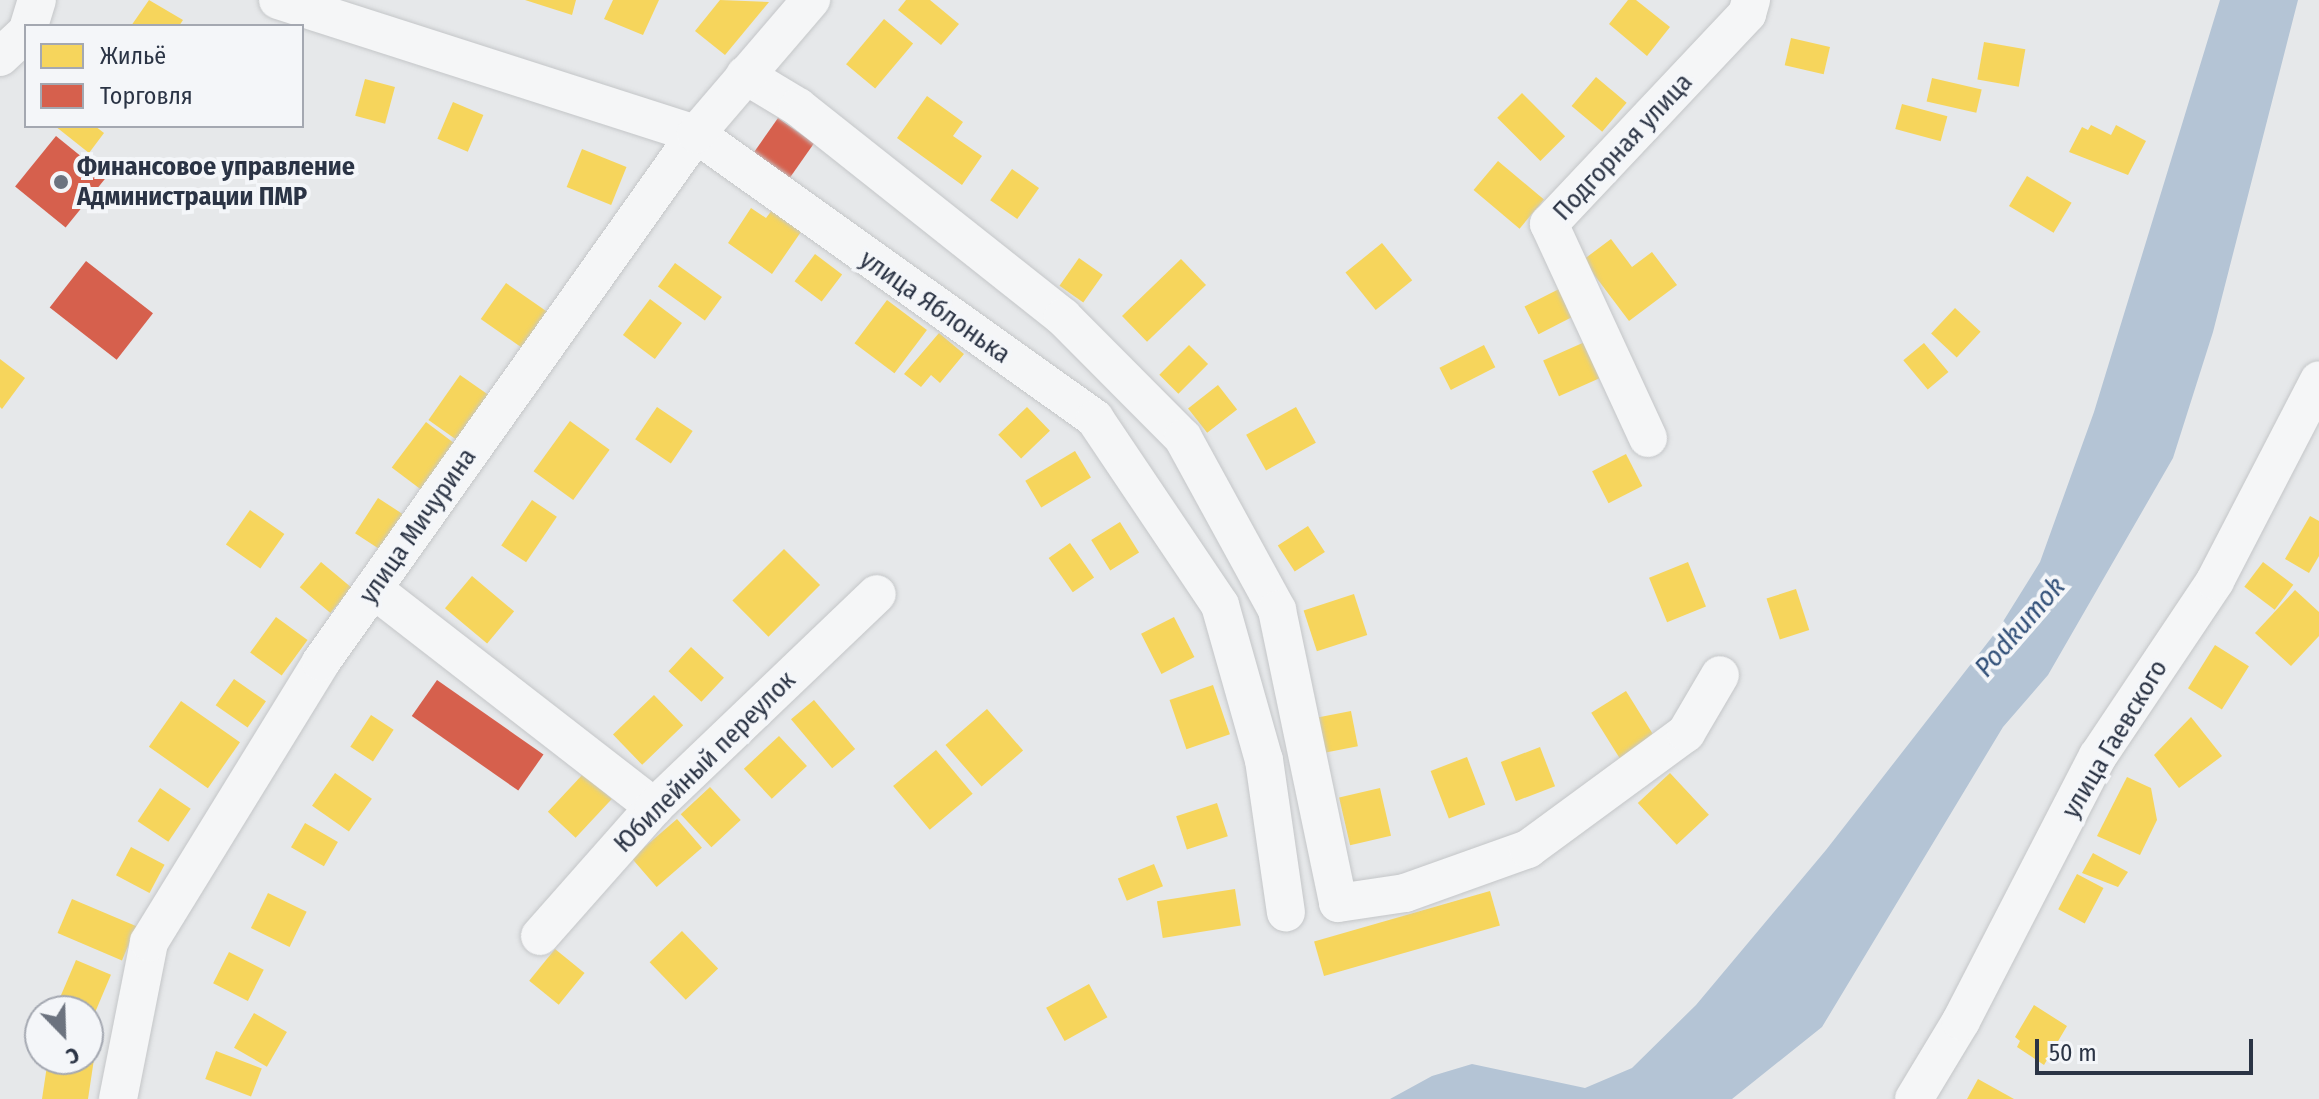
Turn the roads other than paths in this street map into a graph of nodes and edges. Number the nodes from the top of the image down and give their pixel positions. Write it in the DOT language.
graph roads {
  1 [pos="278,0"];
  2 [pos="811,0"];
  3 [pos="1751,0"];
  4 [pos="24,25"];
  5 [pos="0,57"];
  6 [pos="745,75"];
  7 [pos="696,134"];
  8 [pos="2319,380"];
  9 [pos="1648,438"];
  10 [pos="373,589"];
  11 [pos="877,594"];
  12 [pos="1720,675"];
  13 [pos="654,807"];
  14 [pos="1286,912"];
  15 [pos="540,936"];
  16 [pos="118,1099"];
  17 [pos="1914,1099"];
  1 -- 7 [label="street, улица Яблонька"];
  2 -- 6 [label="street, улица Мичурина"];
  3 -- 9 [label="street, Подгорная улица"];
  4 -- 5 [label="street"];
  6 -- 7 [label="street, улица Мичурина"];
  6 -- 12 [label="street"];
  7 -- 10 [label="street, улица Мичурина"];
  7 -- 14 [label="street, улица Яблонька"];
  8 -- 17 [label="street, улица Гаевского"];
  10 -- 13 [label="street"];
  10 -- 16 [label="street, улица Мичурина"];
  11 -- 13 [label="street, Юбилейный переулок"];
  13 -- 15 [label="street, Юбилейный переулок"];
}
